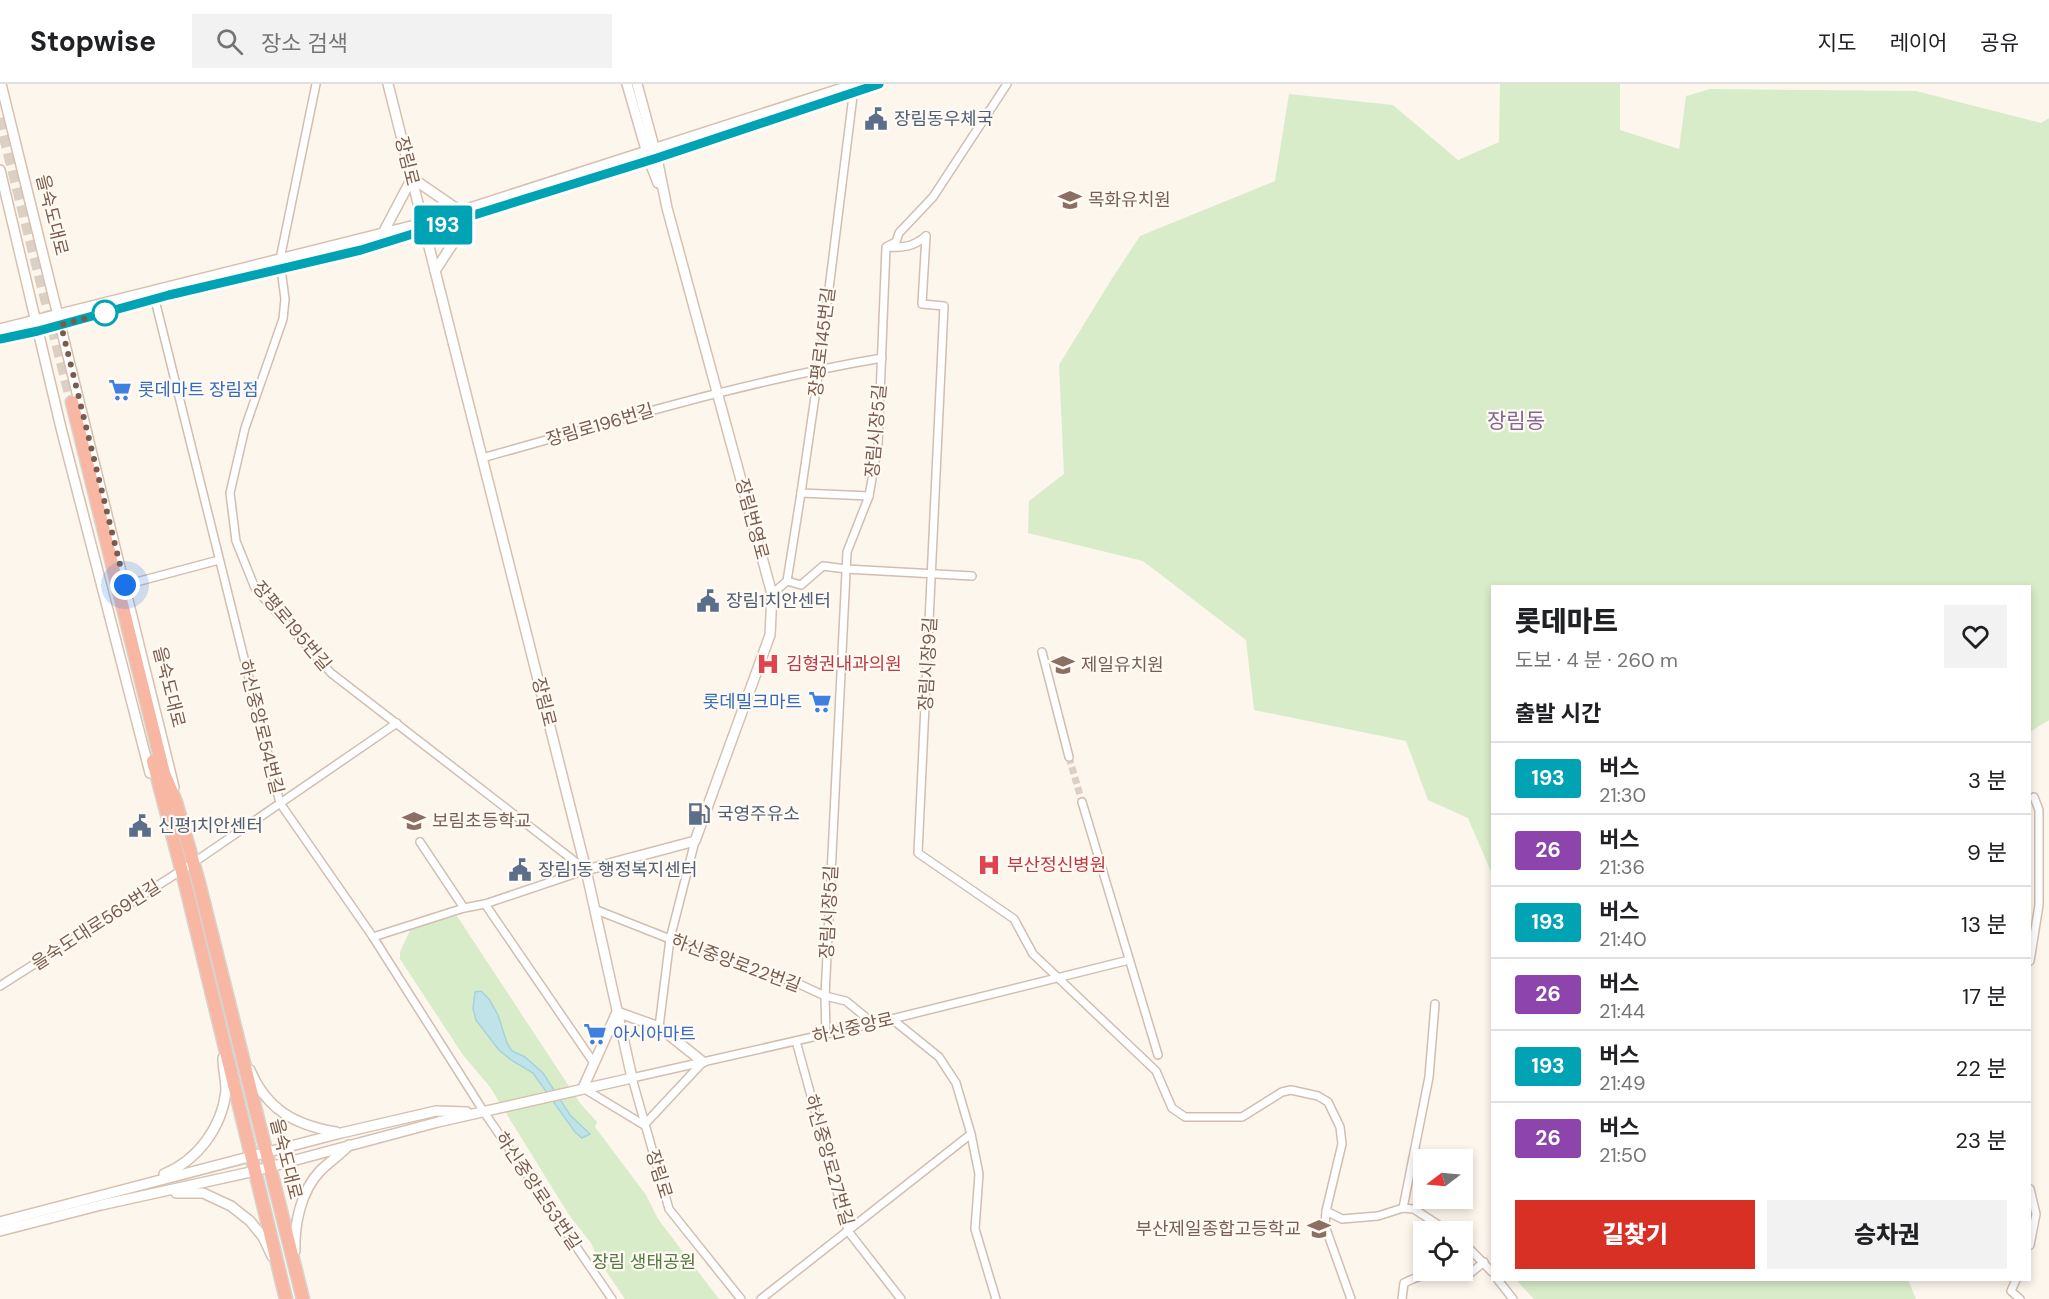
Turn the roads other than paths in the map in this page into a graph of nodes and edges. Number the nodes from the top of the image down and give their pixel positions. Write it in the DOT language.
graph roads {
  1 [pos="1,84"];
  2 [pos="316,84"];
  3 [pos="388,84"];
  4 [pos="627,84"];
  5 [pos="637,84"];
  6 [pos="879,84"];
  7 [pos="1007,84"];
  8 [pos="855,87"];
  9 [pos="652,155"];
  10 [pos="0,170"];
  11 [pos="412,178"];
  12 [pos="460,211"];
  13 [pos="470,217"];
  14 [pos="424,227"];
  15 [pos="383,233"];
  16 [pos="886,248"];
  17 [pos="280,264"];
  18 [pos="435,271"];
  19 [pos="153,295"];
  20 [pos="58,315"];
  21 [pos="36,320"];
  22 [pos="61,325"];
  23 [pos="0,329"];
  24 [pos="38,331"];
  25 [pos="0,339"];
  26 [pos="882,358"];
  27 [pos="819,369"];
  28 [pos="717,392"];
  29 [pos="68,403"];
  30 [pos="482,458"];
  31 [pos="801,494"];
  32 [pos="870,496"];
  33 [pos="219,561"];
  34 [pos="846,569"];
  35 [pos="932,574"];
  36 [pos="972,576"];
  37 [pos="787,581"];
  38 [pos="125,585"];
  39 [pos="772,594"];
  40 [pos="1042,652"];
  41 [pos="397,723"];
  42 [pos="1069,757"];
  43 [pos="2034,796"];
  44 [pos="170,802"];
  45 [pos="1082,802"];
  46 [pos="280,803"];
  47 [pos="695,841"];
  48 [pos="420,842"];
  49 [pos="187,867"];
  50 [pos="586,870"];
  51 [pos="485,904"];
  52 [pos="464,908"];
  53 [pos="594,909"];
  54 [pos="374,937"];
  55 [pos="670,939"];
  56 [pos="2031,954"];
  57 [pos="1129,960"];
  58 [pos="1057,978"];
  59 [pos="0,986"];
  60 [pos="825,996"];
  61 [pos="1435,1004"];
  62 [pos="617,1012"];
  63 [pos="892,1019"];
  64 [pos="874,1024"];
  65 [pos="659,1027"];
  66 [pos="826,1034"];
  67 [pos="223,1037"];
  68 [pos="796,1041"];
  69 [pos="239,1047"];
  70 [pos="1158,1054"];
  71 [pos="703,1062"];
  72 [pos="594,1064"];
  73 [pos="632,1078"];
  74 [pos="580,1089"];
  75 [pos="487,1111"];
  76 [pos="644,1125"];
  77 [pos="341,1133"];
  78 [pos="971,1134"];
  79 [pos="350,1144"];
  80 [pos="265,1152"];
  81 [pos="251,1156"];
  82 [pos="269,1167"];
  83 [pos="255,1171"];
  84 [pos="159,1180"];
  85 [pos="161,1192"];
  86 [pos="2031,1193"];
  87 [pos="1403,1208"];
  88 [pos="1326,1212"];
  89 [pos="1434,1221"];
  90 [pos="0,1222"];
  91 [pos="848,1231"];
  92 [pos="0,1232"];
  93 [pos="2031,1240"];
  94 [pos="1473,1252"];
  95 [pos="1484,1262"];
  96 [pos="295,1268"];
  97 [pos="279,1269"];
  98 [pos="1491,1271"];
  99 [pos="1499,1281"];
  100 [pos="2016,1281"];
  101 [pos="286,1299"];
  102 [pos="303,1299"];
  103 [pos="612,1299"];
  104 [pos="741,1299"];
  105 [pos="761,1299"];
  106 [pos="901,1299"];
  107 [pos="996,1299"];
  108 [pos="1351,1299"];
  109 [pos="1402,1299"];
  110 [pos="1513,1299"];
  111 [pos="2020,1299"];
  1 -- 20 [label="street, 을숙도대로"];
  2 -- 17 [label="street, 장평로195번길"];
  3 -- 11 [label="street, 장림로"];
  4 -- 9 [label="street"];
  5 -- 9 [label="street"];
  6 -- 8 [label="street"];
  7 -- 16 [label="street"];
  8 -- 9 [label="street"];
  8 -- 27 [label="street, 장평로145번길"];
  9 -- 12 [label="street"];
  9 -- 13 [label="street"];
  9 -- 28 [label="street, 장림번영로"];
  10 -- 21 [label="street, 을숙도대로"];
  11 -- 12 [label="street"];
  11 -- 14 [label="street, 장림로"];
  11 -- 15 [label="street"];
  12 -- 14 [label="street"];
  13 -- 14 [label="street"];
  13 -- 18 [label="street"];
  14 -- 15 [label="street"];
  14 -- 17 [label="street"];
  14 -- 18 [label="street, 장림로"];
  15 -- 17 [label="street"];
  16 -- 26 [label="street, 장림시장5길"];
  16 -- 35 [label="street, 장림시장9길"];
  17 -- 19 [label="street"];
  17 -- 41 [label="street, 장평로195번길"];
  18 -- 30 [label="street, 장림로"];
  19 -- 20 [label="street"];
  19 -- 22 [label="street"];
  19 -- 33 [label="street, 하신중앙로54번길"];
  20 -- 21 [label="street"];
  20 -- 22 [label="street, 을숙도대로"];
  21 -- 23 [label="street"];
  21 -- 24 [label="street, 을숙도대로"];
  22 -- 24 [label="street"];
  22 -- 38 [label="street, 을숙도대로"];
  24 -- 25 [label="street"];
  24 -- 44 [label="street, 을숙도대로"];
  26 -- 27 [label="street, 장림로196번길"];
  26 -- 32 [label="street, 장림시장5길"];
  27 -- 28 [label="street, 장림로196번길"];
  27 -- 31 [label="street, 장평로145번길"];
  28 -- 30 [label="street, 장림로196번길"];
  28 -- 39 [label="street, 장림번영로"];
  29 -- 44 [label="highway"];
  30 -- 50 [label="street, 장림로"];
  31 -- 32 [label="street"];
  31 -- 37 [label="street, 장평로145번길"];
  32 -- 34 [label="street, 장림시장5길"];
  33 -- 38 [label="street"];
  33 -- 46 [label="street, 하신중앙로54번길"];
  34 -- 35 [label="street"];
  34 -- 37 [label="street"];
  34 -- 60 [label="street, 장림시장5길"];
  35 -- 36 [label="street"];
  35 -- 58 [label="street, 장림시장9길"];
  37 -- 39 [label="street"];
  38 -- 44 [label="street, 을숙도대로"];
  39 -- 47 [label="street, 장림번영로"];
  40 -- 42 [label="street"];
  41 -- 46 [label="street, 을숙도대로569번길"];
  41 -- 50 [label="street, 장평로195번길"];
  43 -- 56 [label="street"];
  44 -- 49 [label="highway, 을숙도대로"];
  45 -- 57 [label="street"];
  46 -- 49 [label="street, 을숙도대로569번길"];
  46 -- 54 [label="street, 하신중앙로54번길"];
  47 -- 50 [label="street"];
  47 -- 55 [label="street"];
  48 -- 52 [label="street"];
  49 -- 59 [label="street, 을숙도대로569번길"];
  49 -- 67 [label="highway, 을숙도대로"];
  49 -- 69 [label="highway, 을숙도대로"];
  50 -- 51 [label="street"];
  50 -- 53 [label="street, 장림로"];
  51 -- 52 [label="street"];
  51 -- 72 [label="street"];
  52 -- 54 [label="street"];
  53 -- 55 [label="street, 하신중앙로22번길"];
  53 -- 62 [label="street, 장림로"];
  54 -- 75 [label="street, 하신중앙로54번길"];
  55 -- 60 [label="street, 하신중앙로22번길"];
  55 -- 65 [label="street"];
  57 -- 58 [label="street, 하신중앙로"];
  57 -- 70 [label="street"];
  58 -- 63 [label="street, 하신중앙로"];
  58 -- 88 [label="street"];
  60 -- 64 [label="street, 하신중앙로22번길"];
  60 -- 66 [label="street, 장림시장5길"];
  61 -- 87 [label="street"];
  62 -- 65 [label="street"];
  62 -- 72 [label="street"];
  62 -- 73 [label="street, 장림로"];
  63 -- 64 [label="street, 하신중앙로"];
  63 -- 78 [label="street"];
  64 -- 66 [label="street, 하신중앙로"];
  65 -- 71 [label="street"];
  66 -- 68 [label="street, 하신중앙로"];
  67 -- 81 [label="highway, 을숙도대로"];
  67 -- 84 [label="street"];
  68 -- 71 [label="street, 하신중앙로"];
  68 -- 91 [label="street, 하신중앙로27번길"];
  69 -- 77 [label="street"];
  69 -- 80 [label="highway, 을숙도대로"];
  71 -- 73 [label="street, 하신중앙로"];
  71 -- 76 [label="street"];
  72 -- 74 [label="street"];
  73 -- 74 [label="street, 하신중앙로"];
  73 -- 76 [label="street, 장림로"];
  74 -- 75 [label="street, 하신중앙로"];
  74 -- 76 [label="street"];
  75 -- 77 [label="street"];
  75 -- 79 [label="street"];
  75 -- 103 [label="street, 하신중앙로53번길"];
  76 -- 104 [label="street, 장림로"];
  77 -- 80 [label="street"];
  78 -- 91 [label="street"];
  78 -- 107 [label="street"];
  79 -- 82 [label="street"];
  79 -- 96 [label="street"];
  80 -- 81 [label="street"];
  80 -- 82 [label="highway, 을숙도대로"];
  81 -- 83 [label="highway, 을숙도대로"];
  81 -- 84 [label="street"];
  82 -- 83 [label="street"];
  82 -- 96 [label="highway, 을숙도대로"];
  83 -- 85 [label="street"];
  83 -- 97 [label="highway, 을숙도대로"];
  84 -- 90 [label="street"];
  85 -- 92 [label="street"];
  85 -- 97 [label="street"];
  86 -- 93 [label="street"];
  87 -- 88 [label="street"];
  87 -- 89 [label="street"];
  88 -- 108 [label="street"];
  91 -- 105 [label="street"];
  91 -- 106 [label="street, 하신중앙로27번길"];
  94 -- 95 [label="street"];
  95 -- 98 [label="street"];
  95 -- 109 [label="street"];
  96 -- 102 [label="highway, 을숙도대로"];
  97 -- 101 [label="highway, 을숙도대로"];
  99 -- 110 [label="street"];
  100 -- 111 [label="street"];
}
